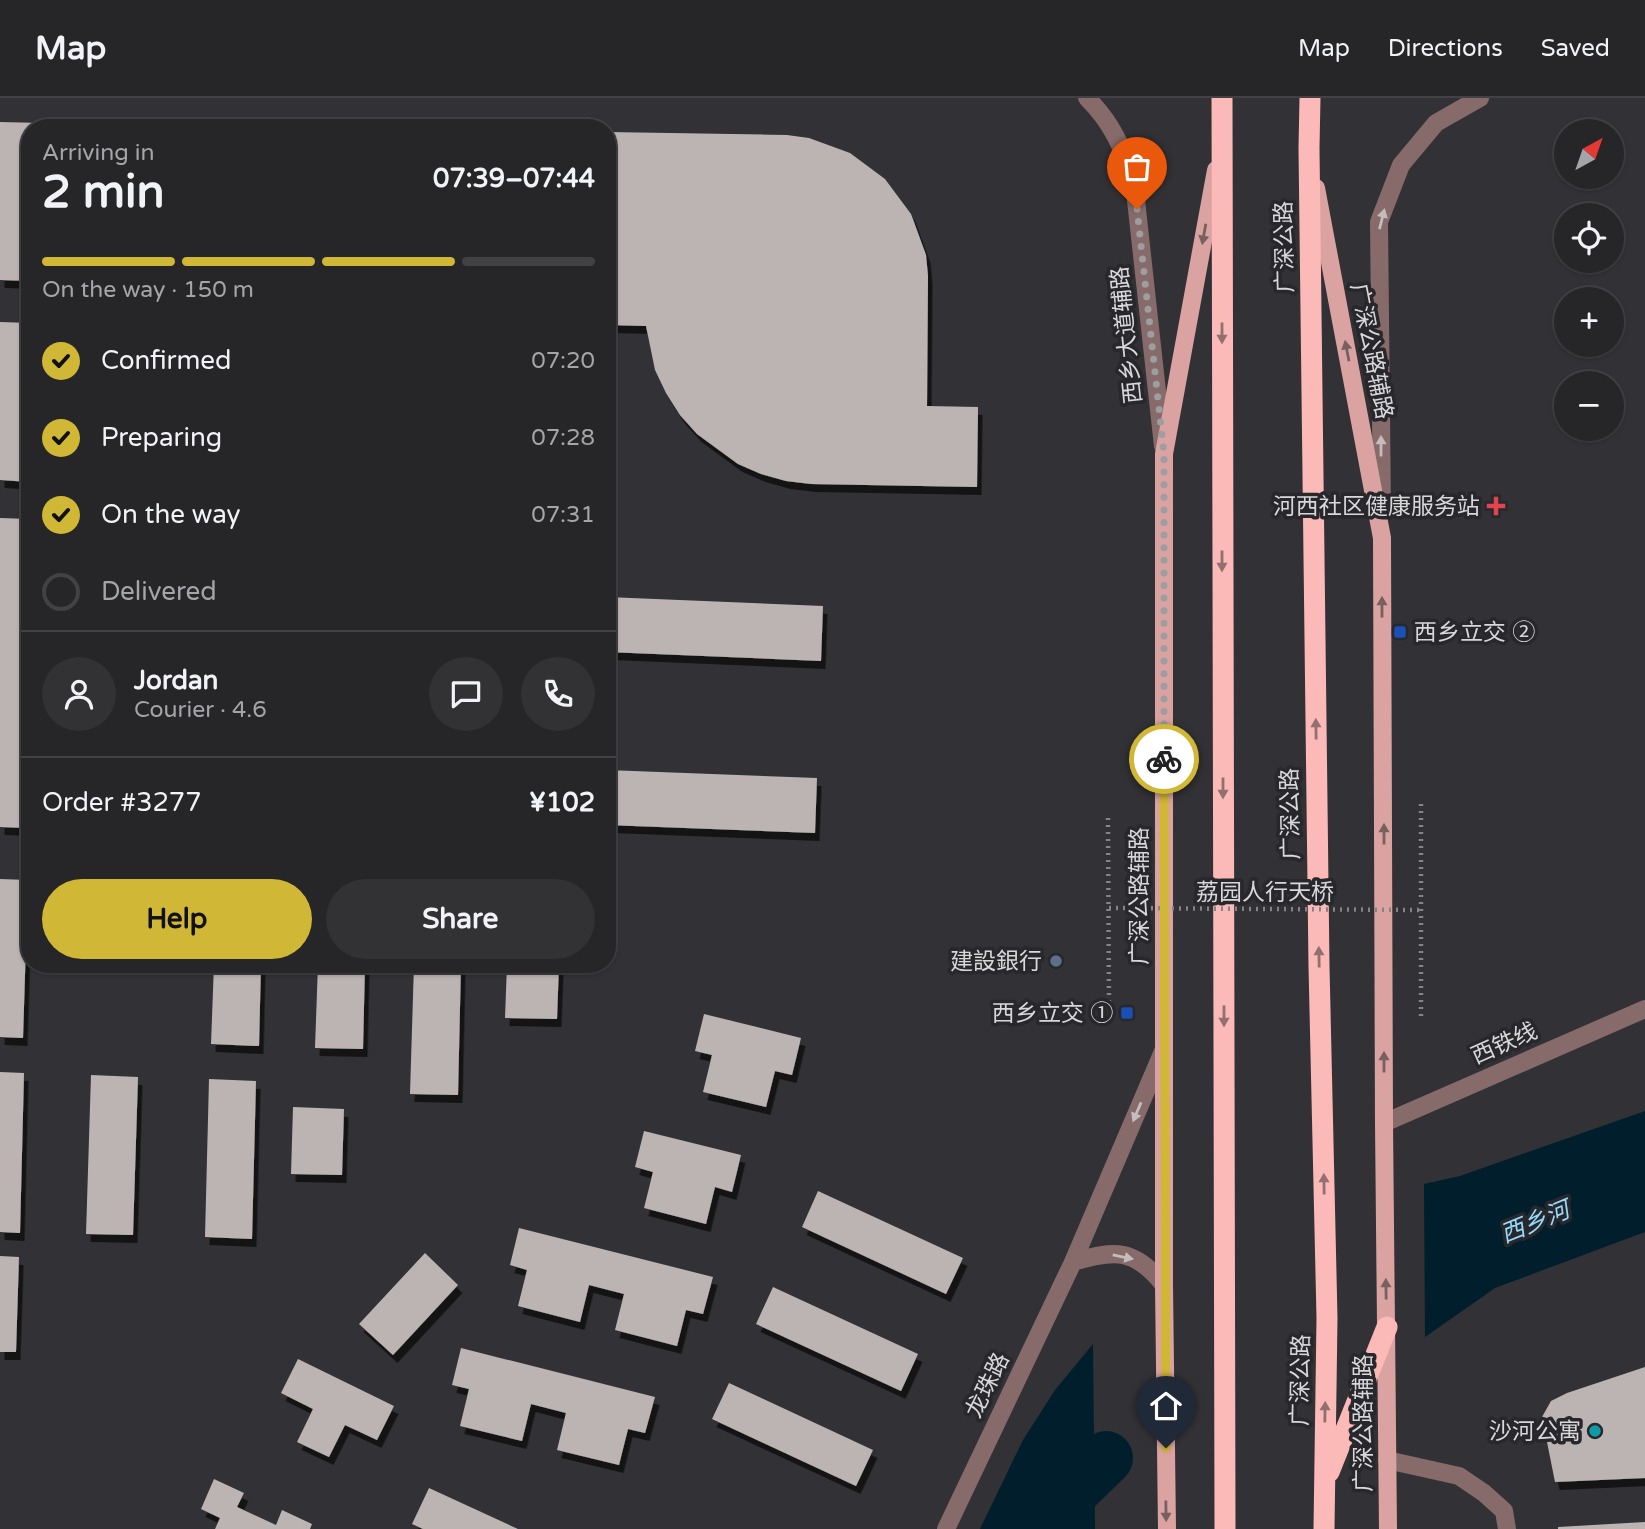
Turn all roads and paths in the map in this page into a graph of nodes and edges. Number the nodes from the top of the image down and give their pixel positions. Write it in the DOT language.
graph roads {
  1 [pos="1087,98"];
  2 [pos="1222,98"];
  3 [pos="1310,98"];
  4 [pos="1480,98"];
  5 [pos="1221,142"];
  6 [pos="1309,148"];
  7 [pos="1164,454"];
  8 [pos="1382,538"];
  9 [pos="1421,799"];
  10 [pos="1108,818"];
  11 [pos="1109,908"];
  12 [pos="1422,910"];
  13 [pos="1109,1006"];
  14 [pos="1645,1009"];
  15 [pos="1421,1016"];
  16 [pos="1164,1049"];
  17 [pos="1384,1123"];
  18 [pos="1073,1262"];
  19 [pos="1164,1285"];
  20 [pos="1387,1327"];
  21 [pos="1387,1460"];
  22 [pos="1324,1484"];
  23 [pos="946,1529"];
  24 [pos="1167,1529"];
  25 [pos="1225,1529"];
  26 [pos="1324,1529"];
  27 [pos="1388,1529"];
  28 [pos="1507,1529"];
  1 -- 7 [label="street, 西乡大道辅路"];
  2 -- 5 [label="highway"];
  3 -- 6 [label="highway, 广深公路"];
  8 -- 4 [label="street, one-way"];
  5 -- 7 [label="main road, 广深公路辅路, one-way"];
  5 -- 25 [label="highway, one-way"];
  8 -- 6 [label="main road, 广深公路辅路, one-way"];
  22 -- 6 [label="highway, 广深公路, one-way"];
  7 -- 16 [label="main road, 广深公路辅路"];
  17 -- 8 [label="main road, 广深公路辅路, one-way"];
  9 -- 12 [label="path"];
  10 -- 11 [label="path"];
  11 -- 12 [label="path, 荔园人行天桥, bridge"];
  11 -- 13 [label="path"];
  12 -- 15 [label="path"];
  14 -- 17 [label="street, 西铁线"];
  16 -- 18 [label="street, 龙珠路, one-way"];
  16 -- 19 [label="main road, 广深公路辅路"];
  20 -- 17 [label="main road, 广深公路辅路, one-way"];
  18 -- 19 [label="street, one-way"];
  18 -- 23 [label="street, 龙珠路"];
  19 -- 24 [label="main road, 广深公路辅路, one-way"];
  20 -- 21 [label="main road, 广深公路辅路"];
  20 -- 22 [label="highway"];
  21 -- 27 [label="main road, 广深公路辅路"];
  21 -- 28 [label="street"];
  22 -- 26 [label="highway, 广深公路"];
}
